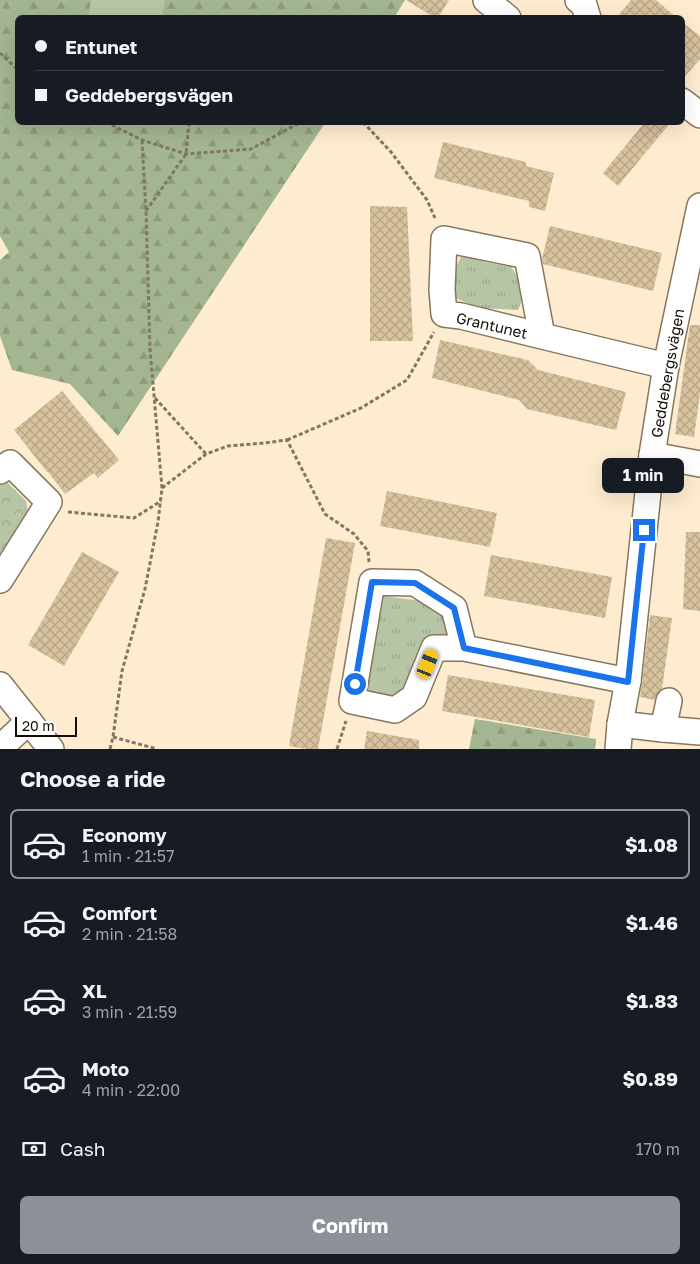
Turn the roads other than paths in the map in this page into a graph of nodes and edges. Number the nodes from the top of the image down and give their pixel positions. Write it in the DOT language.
graph roads {
  1 [pos="486,0"];
  2 [pos="578,0"];
  3 [pos="504,15"];
  4 [pos="587,15"];
  5 [pos="685,104"];
  6 [pos="700,116"];
  7 [pos="700,206"];
  8 [pos="542,336"];
  9 [pos="666,366"];
  10 [pos="652,455"];
  11 [pos="700,464"];
  12 [pos="0,471"];
  13 [pos="0,580"];
  14 [pos="464,648"];
  15 [pos="628,682"];
  16 [pos="0,685"];
  17 [pos="669,701"];
  18 [pos="29,721"];
  19 [pos="620,724"];
  20 [pos="663,730"];
  21 [pos="700,732"];
  22 [pos="0,748"];
  23 [pos="50,749"];
  24 [pos="618,749"];
  1 -- 3 [label="street"];
  2 -- 4 [label="street"];
  5 -- 6 [label="street"];
  7 -- 9 [label="street, Geddebergsvägen"];
  8 -- 8 [label="street, Grantunet"];
  8 -- 9 [label="street, Grantunet"];
  9 -- 10 [label="street, Geddebergsvägen"];
  10 -- 11 [label="street"];
  10 -- 15 [label="street, Geddebergsvägen"];
  12 -- 13 [label="street"];
  14 -- 14 [label="street"];
  14 -- 15 [label="street"];
  15 -- 19 [label="street, Geddebergsvägen"];
  16 -- 18 [label="street"];
  17 -- 20 [label="street"];
  18 -- 22 [label="street"];
  18 -- 23 [label="street"];
  19 -- 20 [label="street"];
  19 -- 24 [label="street, Geddebergsvägen"];
  20 -- 21 [label="street"];
}
